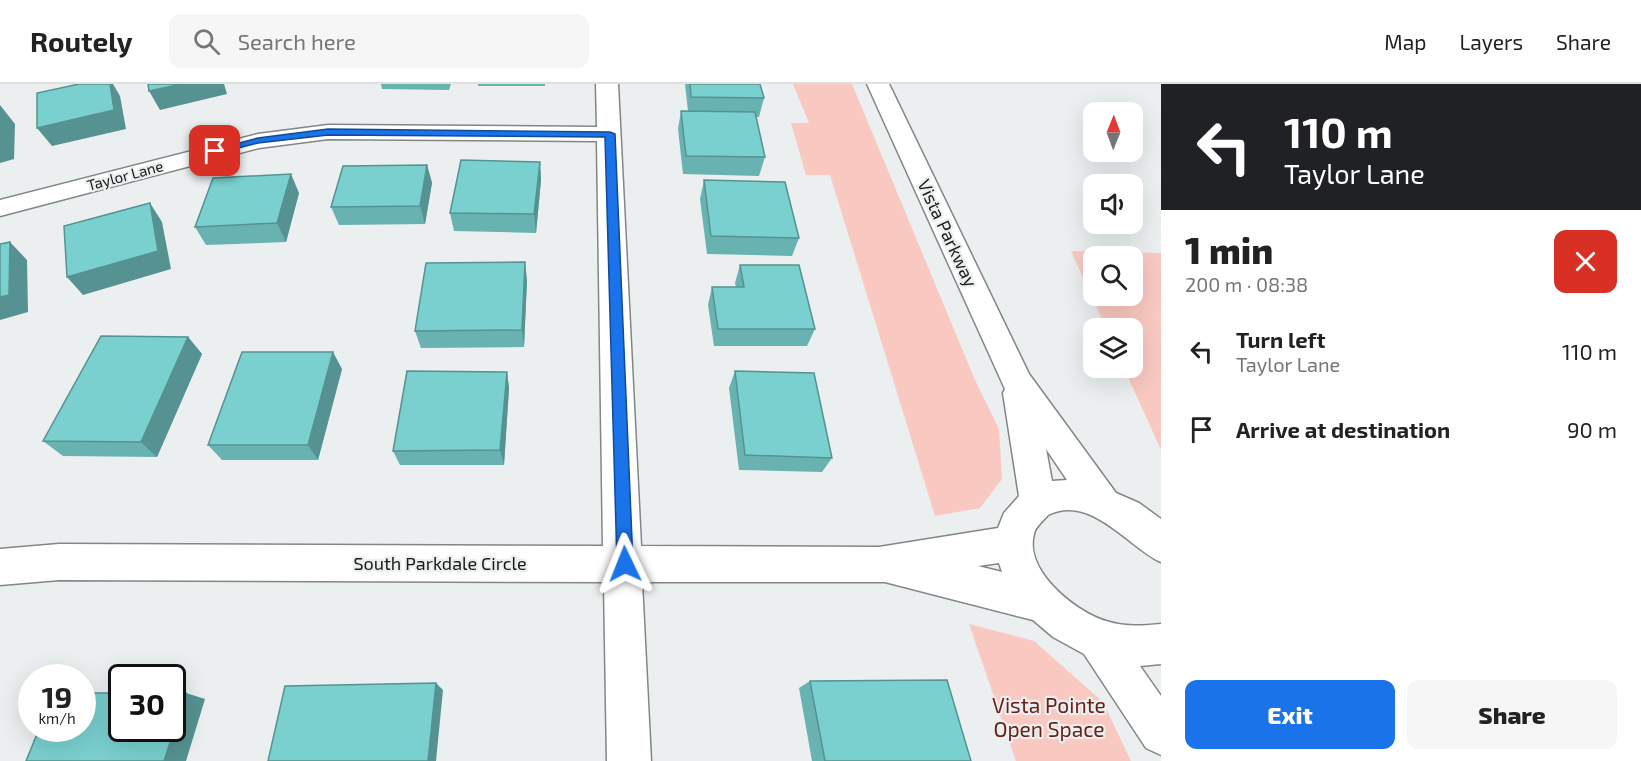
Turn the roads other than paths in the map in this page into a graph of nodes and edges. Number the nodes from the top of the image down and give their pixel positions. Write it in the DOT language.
graph roads {
  1 [pos="607,84"];
  2 [pos="878,84"];
  3 [pos="610,134"];
  4 [pos="0,208"];
  5 [pos="1017,382"];
  6 [pos="1038,502"];
  7 [pos="1103,503"];
  8 [pos="1013,543"];
  9 [pos="1161,544"];
  10 [pos="625,564"];
  11 [pos="879,565"];
  12 [pos="0,567"];
  13 [pos="1042,603"];
  14 [pos="1099,642"];
  15 [pos="1161,644"];
  16 [pos="1161,732"];
  17 [pos="629,761"];
  1 -- 3 [label="street"];
  2 -- 5 [label="street, Vista Parkway"];
  3 -- 4 [label="street, Taylor Lane"];
  3 -- 10 [label="street"];
  5 -- 6 [label="street, Vista Parkway"];
  5 -- 7 [label="street, Vista Parkway"];
  6 -- 7 [label="street"];
  6 -- 8 [label="street"];
  7 -- 9 [label="street"];
  8 -- 11 [label="street, South Parkdale Circle"];
  8 -- 13 [label="street"];
  10 -- 11 [label="street, South Parkdale Circle"];
  10 -- 12 [label="street, South Parkdale Circle"];
  10 -- 17 [label="street"];
  11 -- 13 [label="street, South Parkdale Circle"];
  13 -- 14 [label="street"];
  14 -- 15 [label="street"];
  14 -- 16 [label="street"];
}
